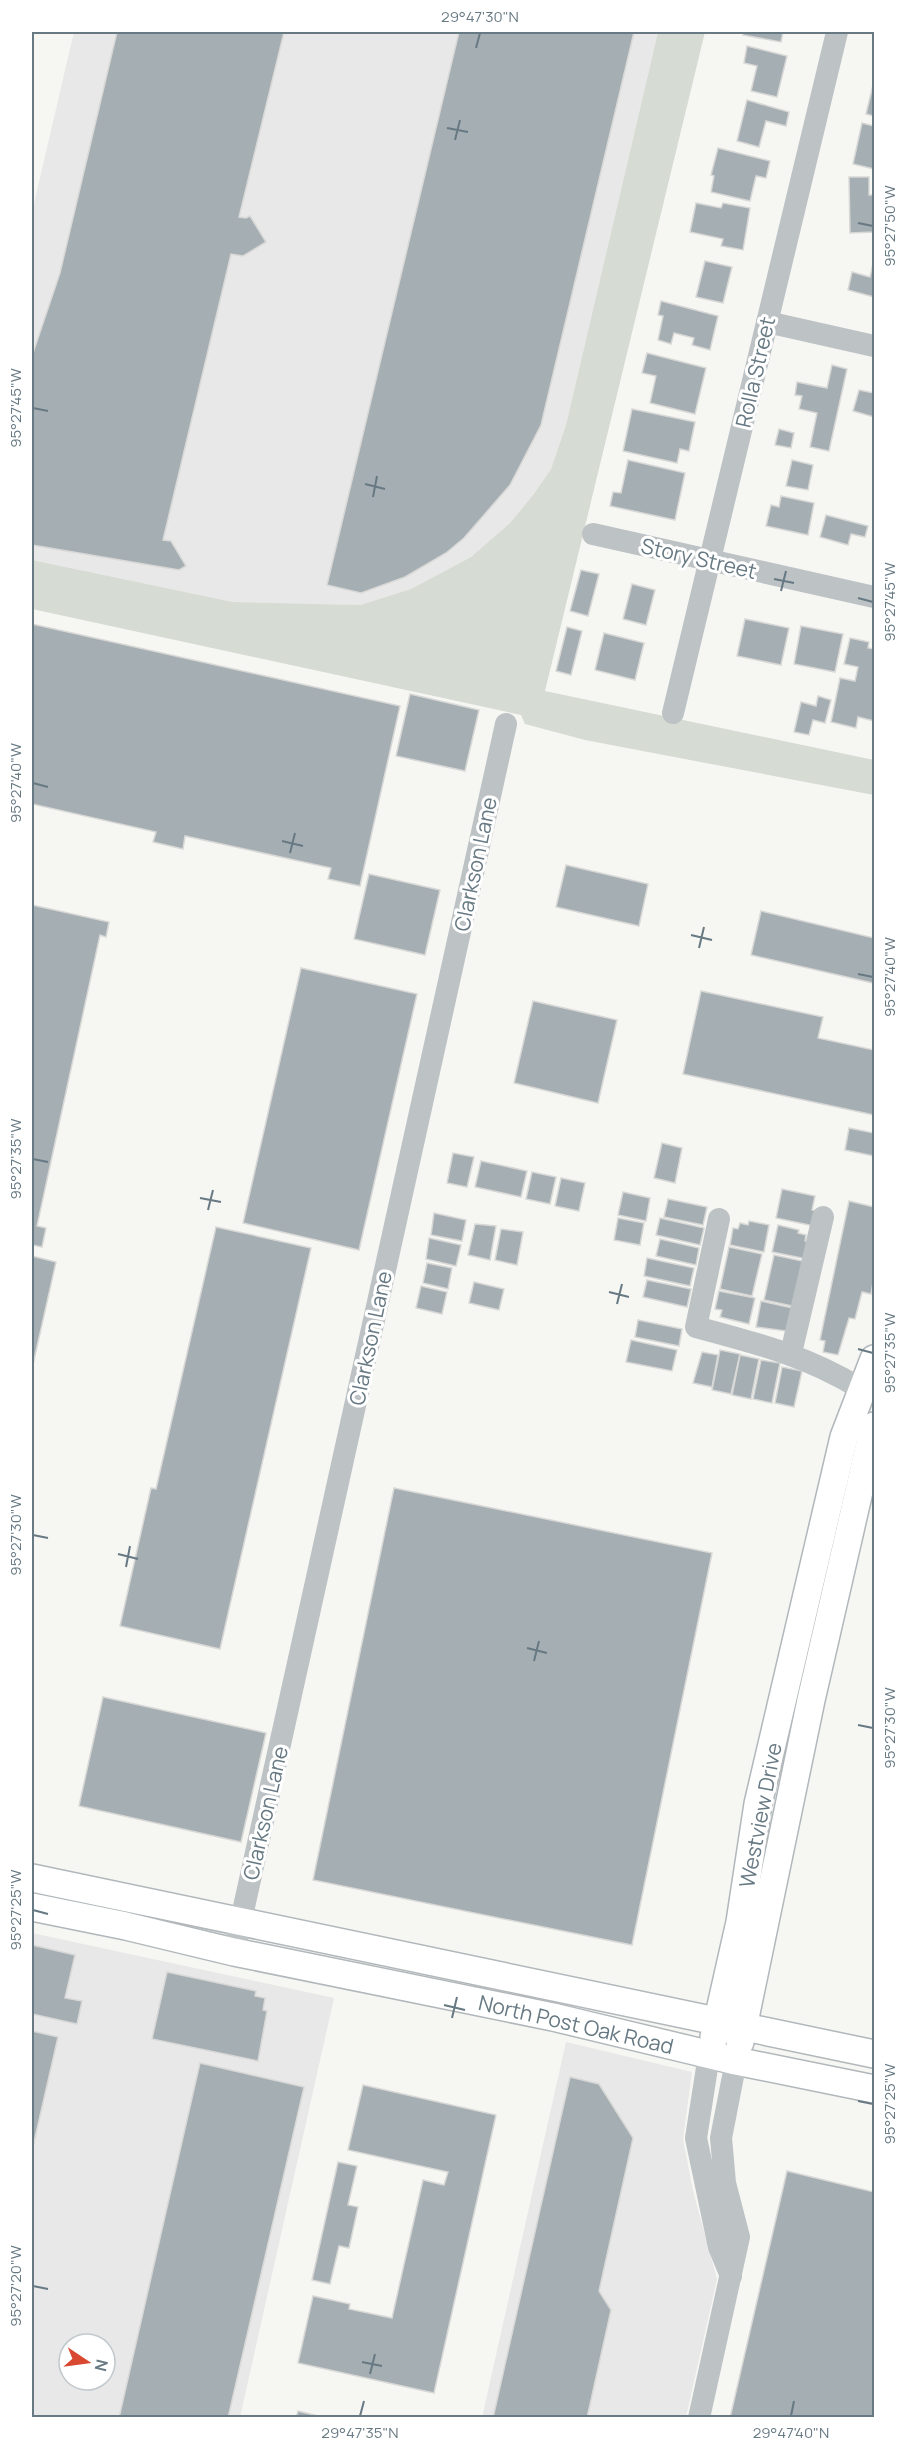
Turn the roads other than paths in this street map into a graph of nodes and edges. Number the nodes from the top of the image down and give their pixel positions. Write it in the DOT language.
graph roads {
  1 [pos="837,32"];
  2 [pos="767,322"];
  3 [pos="874,346"];
  4 [pos="593,534"];
  5 [pos="710,560"];
  6 [pos="874,597"];
  7 [pos="672,713"];
  8 [pos="506,724"];
  9 [pos="823,1217"];
  10 [pos="719,1219"];
  11 [pos="791,1353"];
  12 [pos="874,1359"];
  13 [pos="861,1389"];
  14 [pos="874,1426"];
  15 [pos="32,1878"];
  16 [pos="32,1907"];
  17 [pos="241,1922"];
  18 [pos="234,1952"];
  19 [pos="731,2022"];
  20 [pos="874,2054"];
  21 [pos="709,2055"];
  22 [pos="736,2061"];
  23 [pos="874,2089"];
  24 [pos="731,2276"];
  25 [pos="699,2418"];
  1 -- 2 [label="street, Rolla Street"];
  2 -- 3 [label="street"];
  2 -- 5 [label="street, Rolla Street"];
  4 -- 5 [label="street, Story Street"];
  5 -- 6 [label="street, Story Street"];
  5 -- 7 [label="street, Rolla Street"];
  8 -- 17 [label="street, Clarkson Lane"];
  9 -- 11 [label="street"];
  10 -- 11 [label="street"];
  11 -- 13 [label="street"];
  12 -- 13 [label="main road, Westview Drive"];
  13 -- 19 [label="main road, Westview Drive"];
  14 -- 19 [label="main road, Westview Drive"];
  15 -- 17 [label="main road, North Post Oak Road"];
  16 -- 18 [label="main road, North Post Oak Road"];
  17 -- 18 [label="street, Clarkson Lane"];
  17 -- 19 [label="main road, North Post Oak Road"];
  18 -- 21 [label="main road, North Post Oak Road"];
  19 -- 20 [label="main road, North Post Oak Road"];
  19 -- 21 [label="main road, Westview Drive"];
  19 -- 22 [label="main road, Westview Drive"];
  21 -- 22 [label="main road, North Post Oak Road"];
  21 -- 24 [label="street, Westview Drive"];
  22 -- 23 [label="main road, North Post Oak Road"];
  22 -- 24 [label="street, Westview Drive"];
  24 -- 25 [label="street, Westview Drive"];
}
